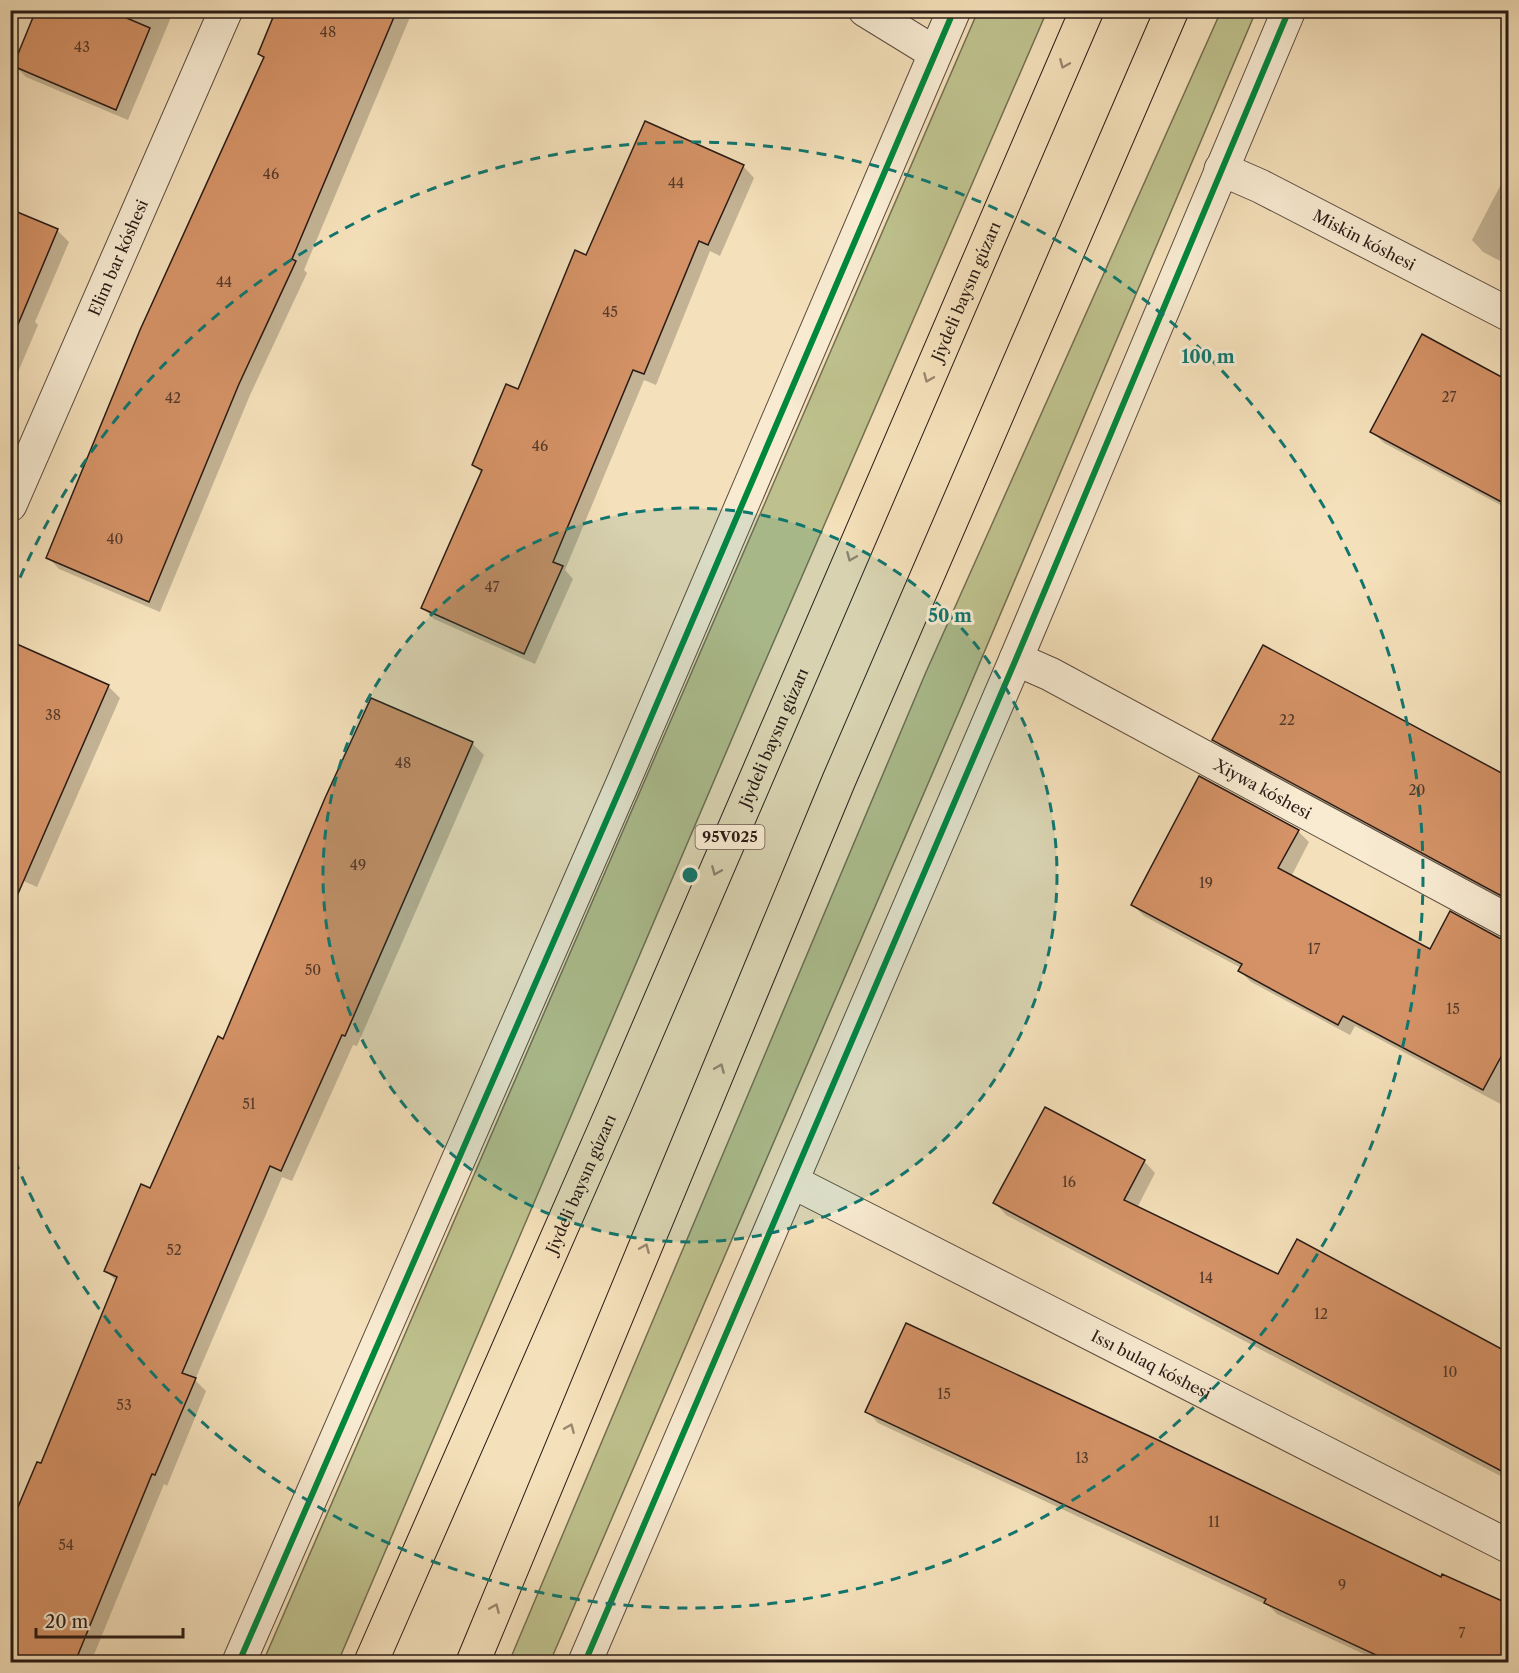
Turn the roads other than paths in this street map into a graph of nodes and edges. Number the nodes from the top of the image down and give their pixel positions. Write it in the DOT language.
graph roads {
  1 [pos="226,10"];
  2 [pos="865,10"];
  3 [pos="954,10"];
  4 [pos="1087,10"];
  5 [pos="1172,10"];
  6 [pos="1288,10"];
  7 [pos="936,53"];
  8 [pos="1221,169"];
  9 [pos="1509,314"];
  10 [pos="10,505"];
  11 [pos="1016,659"];
  12 [pos="1509,921"];
  13 [pos="793,1182"];
  14 [pos="1509,1546"];
  15 [pos="239,1662"];
  16 [pos="370,1662"];
  17 [pos="473,1662"];
  18 [pos="585,1662"];
  1 -- 10 [label="street, Elim bar kóshesi"];
  2 -- 7 [label="street"];
  3 -- 7 [label="street"];
  4 -- 16 [label="main road, Jiydeli baysın gúzarı / 95V025, one-way"];
  17 -- 5 [label="main road, one-way"];
  6 -- 8 [label="street"];
  7 -- 15 [label="street"];
  8 -- 9 [label="street, Miskin kóshesi"];
  8 -- 11 [label="street"];
  11 -- 12 [label="street, Xiywa kóshesi"];
  11 -- 13 [label="street"];
  13 -- 14 [label="street, Issı bulaq kóshesi"];
  13 -- 18 [label="street"];
}
